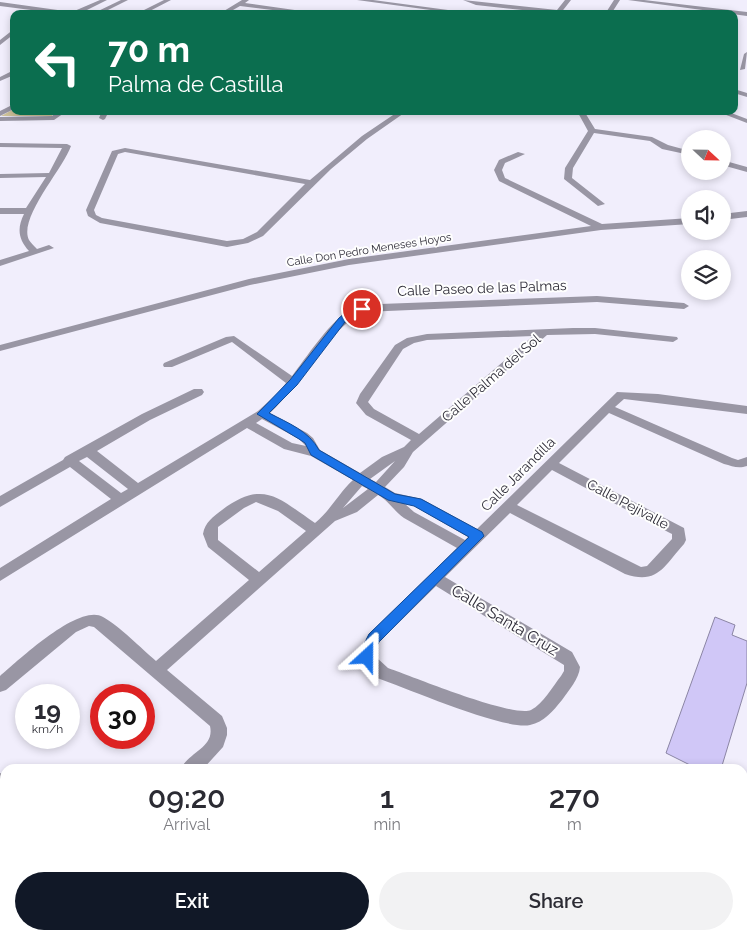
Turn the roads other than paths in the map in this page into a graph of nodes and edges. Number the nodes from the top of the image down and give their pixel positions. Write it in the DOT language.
graph roads {
  1 [pos="16,0"];
  2 [pos="37,0"];
  3 [pos="104,0"];
  4 [pos="125,0"];
  5 [pos="168,0"];
  6 [pos="246,0"];
  7 [pos="360,0"];
  8 [pos="466,0"];
  9 [pos="516,0"];
  10 [pos="568,0"];
  11 [pos="631,0"];
  12 [pos="240,4"];
  13 [pos="1,6"];
  14 [pos="22,6"];
  15 [pos="506,7"];
  16 [pos="425,8"];
  17 [pos="20,10"];
  18 [pos="48,10"];
  19 [pos="83,10"];
  20 [pos="104,10"];
  21 [pos="146,10"];
  22 [pos="229,10"];
  23 [pos="288,10"];
  24 [pos="441,10"];
  25 [pos="532,10"];
  26 [pos="560,10"];
  27 [pos="694,10"];
  28 [pos="10,35"];
  29 [pos="0,43"];
  30 [pos="747,54"];
  31 [pos="744,70"];
  32 [pos="58,115"];
  33 [pos="397,115"];
  34 [pos="582,115"];
  35 [pos="730,115"];
  36 [pos="0,119"];
  37 [pos="747,121"];
  38 [pos="592,131"];
  39 [pos="0,145"];
  40 [pos="681,151"];
  41 [pos="521,154"];
  42 [pos="731,165"];
  43 [pos="747,170"];
  44 [pos="0,176"];
  45 [pos="51,176"];
  46 [pos="311,183"];
  47 [pos="601,204"];
  48 [pos="0,211"];
  49 [pos="25,211"];
  50 [pos="747,214"];
  51 [pos="731,216"];
  52 [pos="0,218"];
  53 [pos="681,222"];
  54 [pos="601,227"];
  55 [pos="49,248"];
  56 [pos="34,251"];
  57 [pos="0,263"];
  58 [pos="684,306"];
  59 [pos="544,332"];
  60 [pos="673,339"];
  61 [pos="0,348"];
  62 [pos="168,365"];
  63 [pos="293,382"];
  64 [pos="198,392"];
  65 [pos="607,408"];
  66 [pos="747,410"];
  67 [pos="262,414"];
  68 [pos="248,424"];
  69 [pos="420,440"];
  70 [pos="87,450"];
  71 [pos="408,450"];
  72 [pos="315,453"];
  73 [pos="69,460"];
  74 [pos="747,461"];
  75 [pos="551,464"];
  76 [pos="363,480"];
  77 [pos="376,488"];
  78 [pos="139,490"];
  79 [pos="392,497"];
  80 [pos="122,500"];
  81 [pos="0,502"];
  82 [pos="508,506"];
  83 [pos="330,518"];
  84 [pos="315,530"];
  85 [pos="478,536"];
  86 [pos="466,547"];
  87 [pos="0,575"];
  88 [pos="435,578"];
  89 [pos="259,580"];
  90 [pos="374,638"];
  91 [pos="158,670"];
  92 [pos="0,685"];
  93 [pos="194,764"];
  1 -- 13 [label="street"];
  2 -- 14 [label="street"];
  3 -- 19 [label="street"];
  4 -- 20 [label="street"];
  5 -- 21 [label="street"];
  6 -- 12 [label="street"];
  7 -- 16 [label="street"];
  8 -- 15 [label="street"];
  9 -- 15 [label="street"];
  10 -- 26 [label="street"];
  11 -- 27 [label="street"];
  12 -- 22 [label="street"];
  12 -- 23 [label="street"];
  13 -- 14 [label="street"];
  13 -- 17 [label="street"];
  14 -- 18 [label="street"];
  15 -- 25 [label="street"];
  16 -- 24 [label="street"];
  28 -- 29 [label="street"];
  30 -- 31 [label="street"];
  32 -- 36 [label="street"];
  33 -- 46 [label="street"];
  34 -- 38 [label="street"];
  35 -- 37 [label="street"];
  38 -- 40 [label="street"];
  38 -- 47 [label="street"];
  39 -- 45 [label="street"];
  41 -- 54 [label="street"];
  42 -- 43 [label="street"];
  44 -- 45 [label="street"];
  45 -- 49 [label="street"];
  46 -- 46 [label="street"];
  48 -- 49 [label="street"];
  49 -- 52 [label="street"];
  49 -- 56 [label="street"];
  50 -- 51 [label="street"];
  53 -- 54 [label="street, Calle Don Pedro Meneses Hoyos"];
  54 -- 61 [label="street, Calle Don Pedro Meneses Hoyos"];
  55 -- 56 [label="street"];
  56 -- 57 [label="street"];
  58 -- 63 [label="street, Calle Paseo de las Palmas"];
  59 -- 60 [label="street, Calle Palma del Sol"];
  59 -- 69 [label="street, Calle Palma del Sol"];
  59 -- 69 [label="street"];
  62 -- 63 [label="street"];
  63 -- 67 [label="street, Calle Paseo de las Palmas"];
  64 -- 70 [label="street"];
  65 -- 66 [label="street, Calle Jarandilla"];
  65 -- 74 [label="street"];
  65 -- 75 [label="street, Calle Jarandilla"];
  67 -- 68 [label="street, Calle Paseo de las Palmas"];
  67 -- 72 [label="street"];
  68 -- 72 [label="street"];
  68 -- 78 [label="street, Calle Paseo de las Palmas"];
  69 -- 71 [label="street, Calle Palma del Sol"];
  70 -- 73 [label="street"];
  70 -- 78 [label="street"];
  71 -- 76 [label="street, Calle Palma del Sol"];
  71 -- 77 [label="street, Calle Palma del Sol"];
  72 -- 76 [label="street"];
  73 -- 80 [label="street"];
  73 -- 81 [label="street"];
  75 -- 82 [label="street, Calle Jarandilla"];
  75 -- 82 [label="street, Calle Pejivalle"];
  76 -- 77 [label="street"];
  76 -- 83 [label="street, Calle Palma del Sol"];
  77 -- 79 [label="street"];
  77 -- 83 [label="street, Calle Palma del Sol"];
  78 -- 80 [label="street, Calle Paseo de las Palmas"];
  79 -- 85 [label="street"];
  79 -- 86 [label="street"];
  80 -- 87 [label="street, Calle Paseo de las Palmas"];
  82 -- 85 [label="street, Calle Jarandilla"];
  83 -- 84 [label="street, Calle Palma del Sol"];
  84 -- 89 [label="street, Calle Palma del Sol"];
  84 -- 89 [label="street"];
  85 -- 86 [label="street, Calle Jarandilla"];
  86 -- 88 [label="street, Calle Jarandilla"];
  88 -- 90 [label="street, Calle Jarandilla"];
  88 -- 90 [label="street, Calle Santa Cruz"];
  89 -- 91 [label="street, Calle Palma del Sol"];
  91 -- 92 [label="street"];
  91 -- 93 [label="street"];
}
